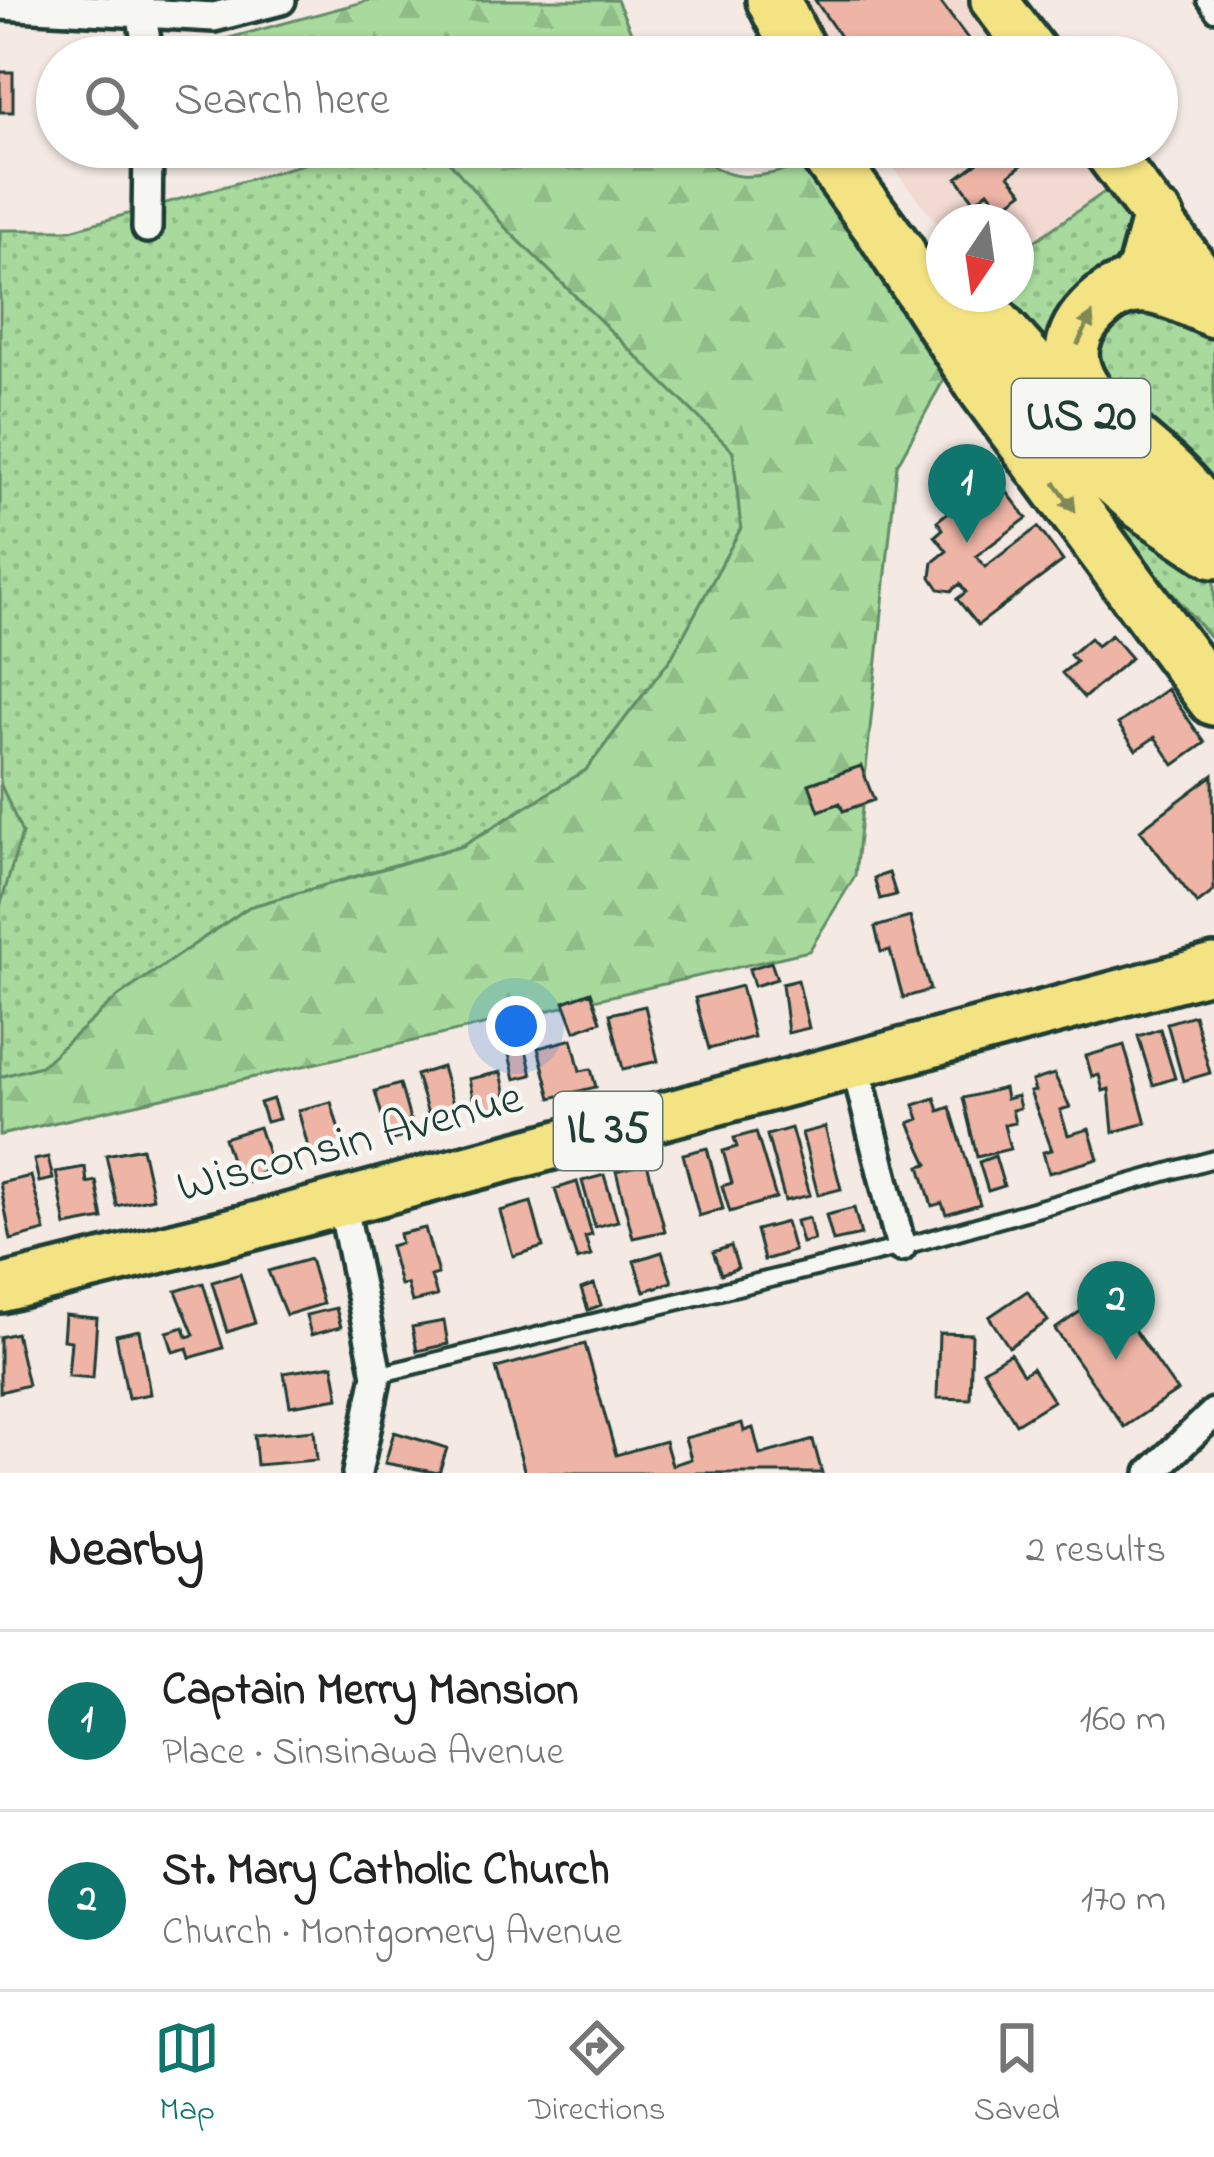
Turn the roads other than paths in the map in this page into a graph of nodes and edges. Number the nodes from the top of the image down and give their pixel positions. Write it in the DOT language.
graph roads {
  1 [pos="281,0"];
  2 [pos="740,0"];
  3 [pos="773,0"];
  4 [pos="994,0"];
  5 [pos="1204,0"];
  6 [pos="0,5"];
  7 [pos="141,5"];
  8 [pos="1214,13"];
  9 [pos="146,36"];
  10 [pos="756,36"];
  11 [pos="791,36"];
  12 [pos="1021,36"];
  13 [pos="148,168"];
  14 [pos="839,168"];
  15 [pos="877,168"];
  16 [pos="1120,168"];
  17 [pos="877,214"];
  18 [pos="1158,219"];
  19 [pos="148,228"];
  20 [pos="926,237"];
  21 [pos="1133,286"];
  22 [pos="1214,294"];
  23 [pos="1214,311"];
  24 [pos="984,312"];
  25 [pos="1212,529"];
  26 [pos="1214,698"];
  27 [pos="1214,968"];
  28 [pos="855,1064"];
  29 [pos="1214,1159"];
  30 [pos="342,1202"];
  31 [pos="901,1247"];
  32 [pos="0,1289"];
  33 [pos="377,1375"];
  34 [pos="1214,1413"];
  35 [pos="357,1473"];
  36 [pos="1151,1473"];
  1 -- 7 [label="street"];
  2 -- 10 [label="highway"];
  3 -- 11 [label="highway"];
  4 -- 12 [label="main road"];
  5 -- 8 [label="lane"];
  6 -- 7 [label="street"];
  7 -- 9 [label="street"];
  13 -- 19 [label="street"];
  14 -- 17 [label="highway, US 20"];
  15 -- 20 [label="highway"];
  16 -- 18 [label="main road"];
  17 -- 25 [label="highway, US 20"];
  17 -- 26 [label="highway, one-way"];
  18 -- 21 [label="highway"];
  18 -- 22 [label="main road"];
  21 -- 23 [label="highway"];
  25 -- 21 [label="highway, one-way"];
  24 -- 25 [label="highway, US 20"];
  27 -- 28 [label="main road, Wisconsin Avenue / IL 35"];
  28 -- 30 [label="main road, Wisconsin Avenue / IL 35"];
  28 -- 31 [label="street"];
  29 -- 31 [label="lane"];
  30 -- 32 [label="main road, Wisconsin Avenue / IL 35"];
  30 -- 33 [label="street"];
  31 -- 33 [label="lane"];
  33 -- 35 [label="street"];
  34 -- 36 [label="street"];
}
